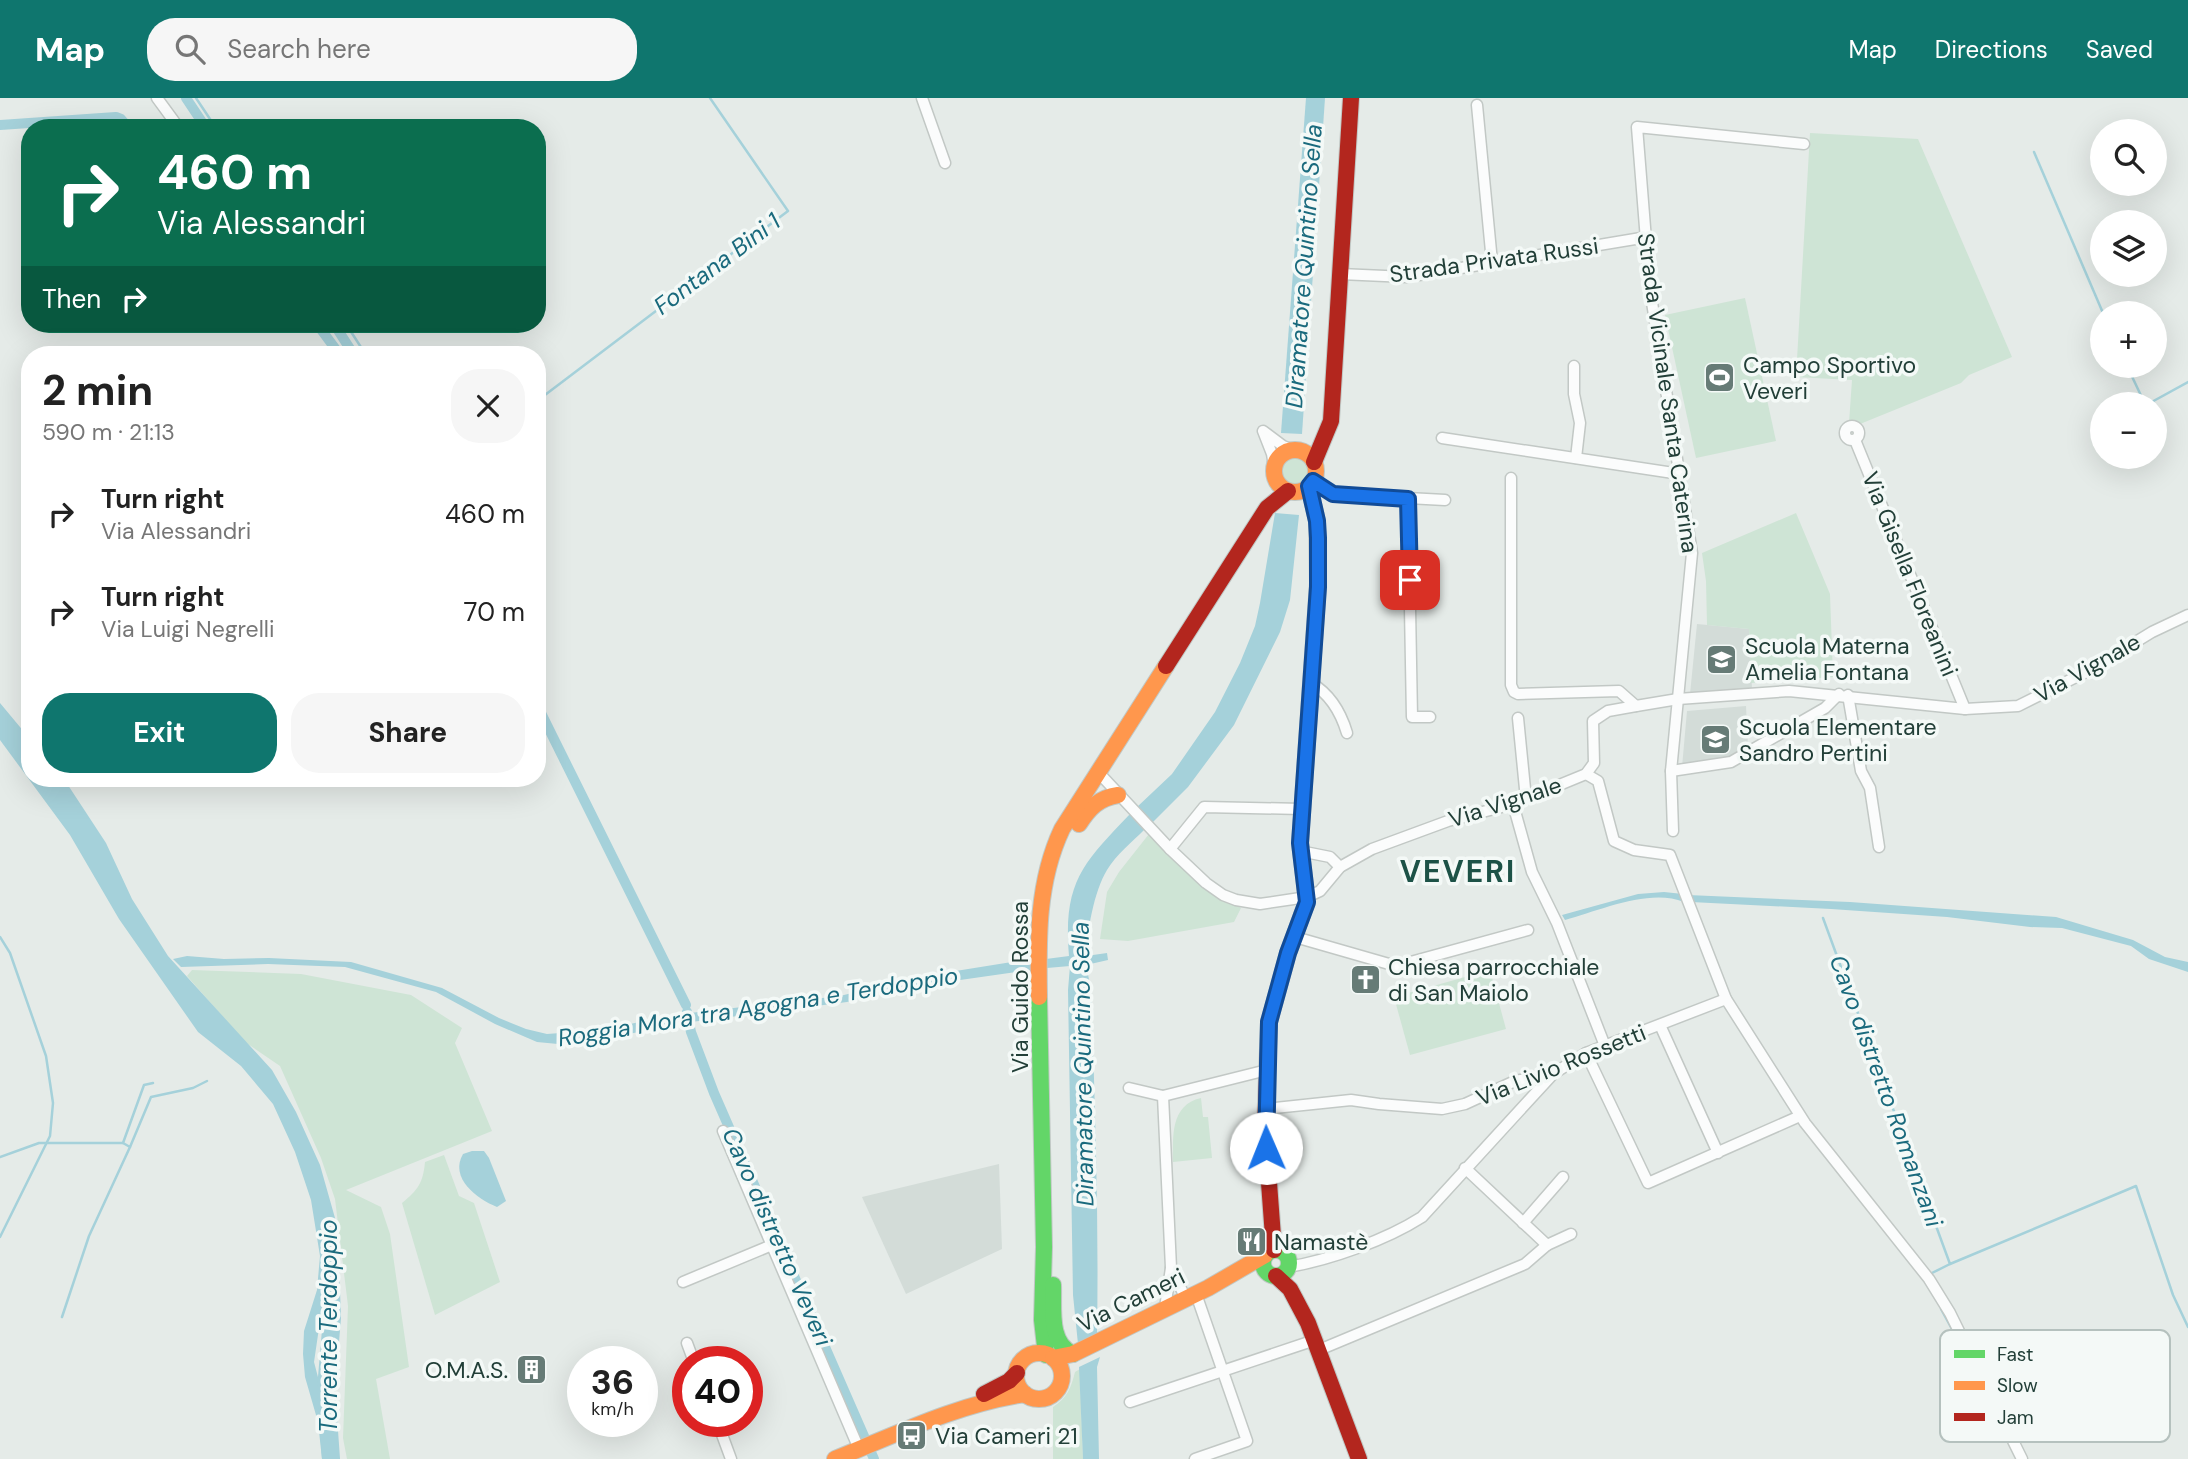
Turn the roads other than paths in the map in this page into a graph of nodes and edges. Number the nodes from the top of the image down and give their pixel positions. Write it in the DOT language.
graph roads {
  1 [pos="157,98"];
  2 [pos="922,98"];
  3 [pos="1351,98"];
  4 [pos="1477,105"];
  5 [pos="172,119"];
  6 [pos="1804,144"];
  7 [pos="945,163"];
  8 [pos="1647,237"];
  9 [pos="1492,262"];
  10 [pos="1340,274"];
  11 [pos="1334,342"];
  12 [pos="1574,366"];
  13 [pos="1442,438"];
  14 [pos="1855,440"];
  15 [pos="1296,450"];
  16 [pos="1576,458"];
  17 [pos="1314,462"];
  18 [pos="1680,474"];
  19 [pos="1511,478"];
  20 [pos="1280,479"];
  21 [pos="1311,484"];
  22 [pos="1408,499"];
  23 [pos="1445,500"];
  24 [pos="2188,615"];
  25 [pos="1311,683"];
  26 [pos="1843,694"];
  27 [pos="1678,699"];
  28 [pos="1636,706"];
  29 [pos="1965,709"];
  30 [pos="1430,717"];
  31 [pos="1518,718"];
  32 [pos="1347,733"];
  33 [pos="1671,771"];
  34 [pos="1098,772"];
  35 [pos="1586,774"];
  36 [pos="1118,795"];
  37 [pos="1526,799"];
  38 [pos="1513,804"];
  39 [pos="1302,809"];
  40 [pos="1673,831"];
  41 [pos="1879,847"];
  42 [pos="1170,849"];
  43 [pos="1300,851"];
  44 [pos="1340,867"];
  45 [pos="1047,874"];
  46 [pos="1307,897"];
  47 [pos="1528,930"];
  48 [pos="1296,937"];
  49 [pos="1726,999"];
  50 [pos="1660,1025"];
  51 [pos="1605,1046"];
  52 [pos="1586,1054"];
  53 [pos="1267,1070"];
  54 [pos="1553,1074"];
  55 [pos="1129,1088"];
  56 [pos="1163,1096"];
  57 [pos="1265,1109"];
  58 [pos="1800,1116"];
  59 [pos="723,1131"];
  60 [pos="1718,1153"];
  61 [pos="1465,1168"];
  62 [pos="1563,1177"];
  63 [pos="1523,1223"];
  64 [pos="1571,1234"];
  65 [pos="772,1245"];
  66 [pos="1547,1245"];
  67 [pos="1044,1247"];
  68 [pos="1270,1252"];
  69 [pos="1171,1268"];
  70 [pos="1277,1273"];
  71 [pos="683,1282"];
  72 [pos="1196,1294"];
  73 [pos="1165,1308"];
  74 [pos="1958,1330"];
  75 [pos="687,1343"];
  76 [pos="1317,1345"];
  77 [pos="688,1346"];
  78 [pos="1073,1354"];
  79 [pos="1047,1360"];
  80 [pos="1223,1372"];
  81 [pos="1017,1373"];
  82 [pos="1025,1394"];
  83 [pos="1130,1402"];
  84 [pos="955,1410"];
  85 [pos="723,1437"];
  86 [pos="2014,1442"];
  87 [pos="866,1447"];
  88 [pos="731,1459"];
  89 [pos="835,1459"];
  90 [pos="1195,1459"];
  91 [pos="1359,1459"];
  92 [pos="2022,1459"];
  1 -- 5 [label="street"];
  2 -- 7 [label="street"];
  3 -- 10 [label="main road"];
  4 -- 9 [label="street"];
  6 -- 8 [label="street, Strada Vicinale Santa Caterina"];
  8 -- 9 [label="street, Strada Privata Russi"];
  8 -- 18 [label="street, Strada Vicinale Santa Caterina"];
  9 -- 10 [label="street, Strada Privata Russi"];
  10 -- 11 [label="main road"];
  11 -- 15 [label="main road"];
  11 -- 17 [label="main road"];
  12 -- 16 [label="street"];
  13 -- 16 [label="street"];
  14 -- 29 [label="street, Via Gisella Floreanini"];
  15 -- 17 [label="main road"];
  15 -- 20 [label="main road"];
  15 -- 20 [label="street"];
  16 -- 18 [label="street"];
  17 -- 21 [label="main road"];
  18 -- 27 [label="street, Strada Vicinale Santa Caterina"];
  19 -- 28 [label="street"];
  20 -- 21 [label="main road"];
  20 -- 34 [label="main road, Via Guido Rossa"];
  21 -- 22 [label="street"];
  21 -- 25 [label="main road"];
  22 -- 23 [label="street"];
  22 -- 30 [label="street"];
  24 -- 29 [label="street, Via Vignale"];
  25 -- 32 [label="street"];
  25 -- 39 [label="main road"];
  26 -- 27 [label="street, Via Vignale"];
  26 -- 29 [label="street, Via Vignale"];
  26 -- 33 [label="street"];
  26 -- 41 [label="street"];
  27 -- 28 [label="street, Via Vignale"];
  27 -- 33 [label="street, Strada Vicinale Santa Caterina"];
  28 -- 35 [label="street, Via Vignale"];
  31 -- 37 [label="street"];
  33 -- 40 [label="street, Strada Vicinale Santa Caterina"];
  34 -- 36 [label="street"];
  34 -- 45 [label="main road, Via Guido Rossa"];
  35 -- 37 [label="street, Via Vignale"];
  35 -- 49 [label="street"];
  36 -- 42 [label="street"];
  36 -- 45 [label="main road"];
  37 -- 38 [label="street, Via Vignale"];
  38 -- 44 [label="street, Via Vignale"];
  38 -- 51 [label="street"];
  39 -- 42 [label="street"];
  39 -- 43 [label="main road"];
  42 -- 46 [label="street"];
  43 -- 44 [label="street"];
  43 -- 46 [label="main road"];
  44 -- 46 [label="street, Via Vignale"];
  45 -- 67 [label="main road, Via Guido Rossa"];
  46 -- 48 [label="main road"];
  47 -- 48 [label="street"];
  48 -- 53 [label="main road"];
  49 -- 50 [label="street, Via Livio Rossetti"];
  49 -- 58 [label="street"];
  50 -- 51 [label="street, Via Livio Rossetti"];
  50 -- 60 [label="street"];
  51 -- 52 [label="street, Via Livio Rossetti"];
  52 -- 54 [label="street, Via Livio Rossetti"];
  52 -- 60 [label="street"];
  53 -- 56 [label="street"];
  53 -- 57 [label="main road"];
  54 -- 57 [label="street, Via Livio Rossetti"];
  54 -- 61 [label="street"];
  55 -- 56 [label="street"];
  56 -- 69 [label="street"];
  57 -- 68 [label="main road"];
  58 -- 60 [label="street"];
  58 -- 74 [label="street"];
  59 -- 65 [label="street"];
  61 -- 63 [label="street"];
  61 -- 70 [label="street"];
  62 -- 63 [label="street"];
  63 -- 66 [label="street"];
  64 -- 66 [label="street"];
  65 -- 71 [label="street"];
  65 -- 87 [label="street"];
  66 -- 76 [label="street"];
  67 -- 78 [label="main road"];
  67 -- 79 [label="main road, Via Guido Rossa"];
  68 -- 70 [label="main road"];
  68 -- 70 [label="main road"];
  68 -- 72 [label="main road, Via Cameri"];
  69 -- 72 [label="street"];
  69 -- 73 [label="street"];
  70 -- 72 [label="main road, Via Cameri"];
  70 -- 76 [label="main road"];
  72 -- 73 [label="main road, Via Cameri"];
  72 -- 80 [label="street"];
  73 -- 78 [label="main road, Via Cameri"];
  75 -- 77 [label="street"];
  76 -- 80 [label="street"];
  76 -- 91 [label="main road"];
  78 -- 79 [label="main road, Via Cameri"];
  79 -- 81 [label="main road"];
  79 -- 82 [label="main road"];
  80 -- 83 [label="street"];
  80 -- 90 [label="street"];
  81 -- 82 [label="main road"];
  81 -- 84 [label="main road"];
  82 -- 84 [label="main road"];
  84 -- 87 [label="main road"];
  85 -- 88 [label="street"];
  86 -- 92 [label="street"];
  87 -- 89 [label="main road"];
}
